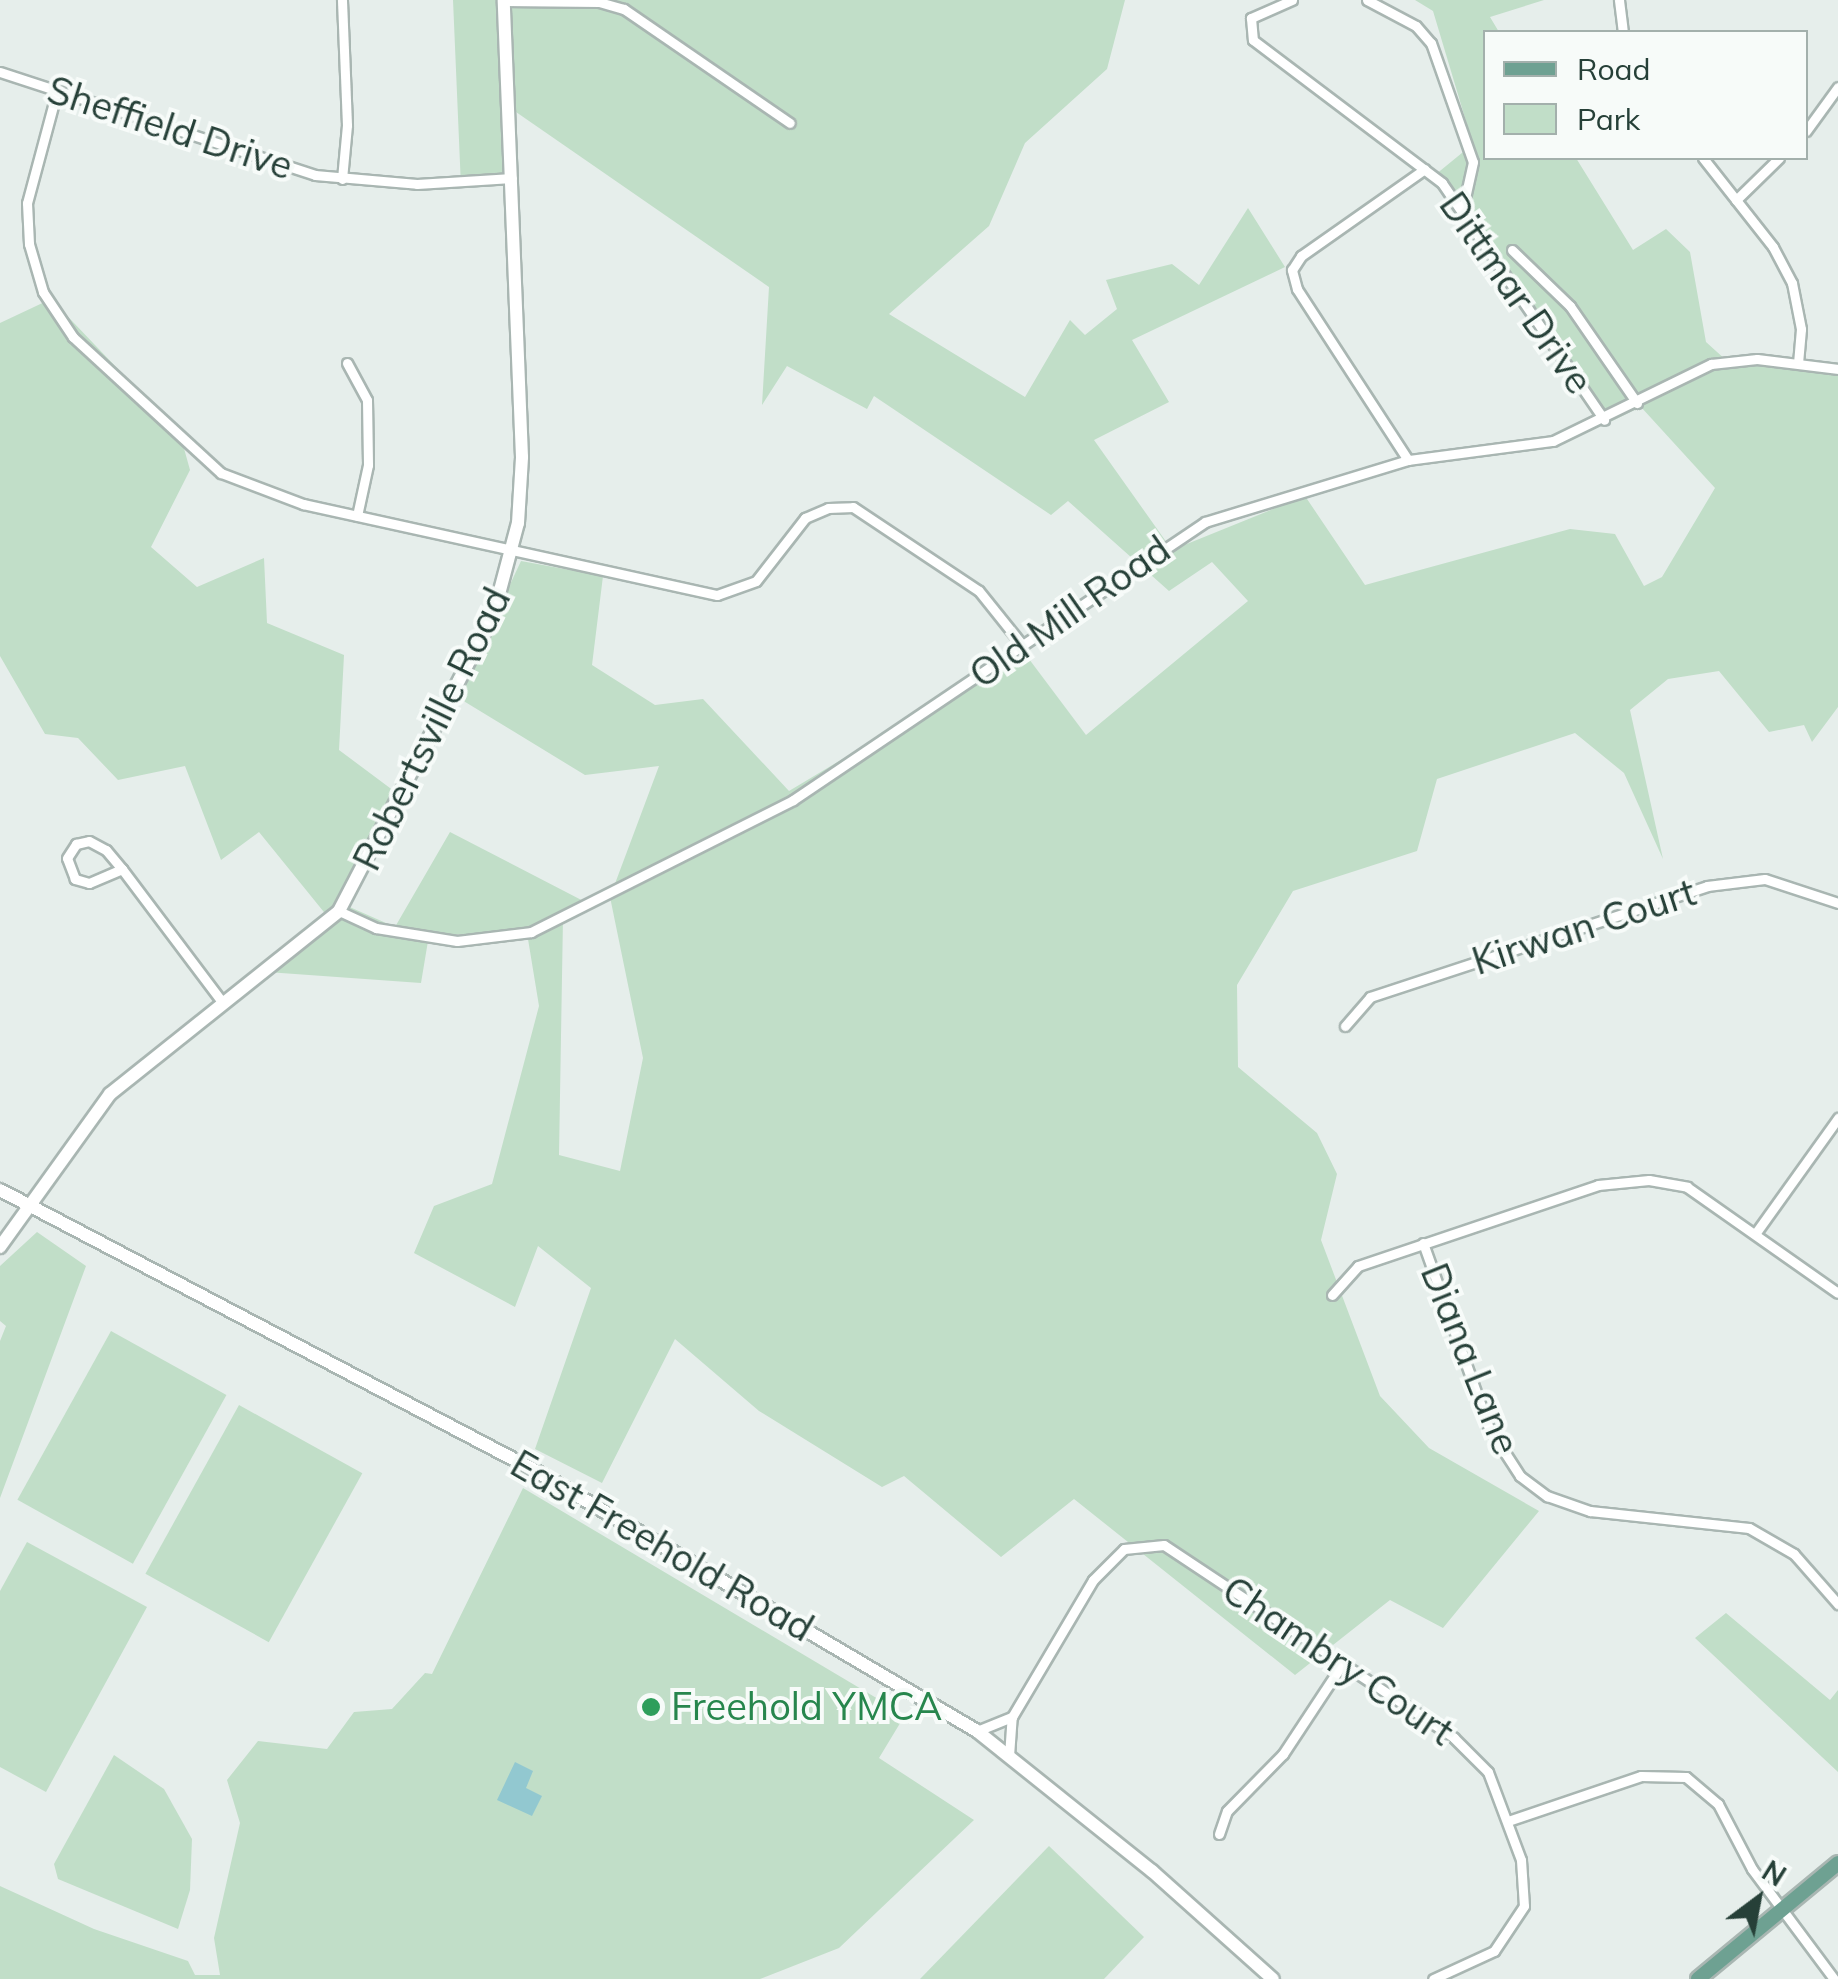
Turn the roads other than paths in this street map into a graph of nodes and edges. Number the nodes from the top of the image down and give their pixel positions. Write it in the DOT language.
graph roads {
  1 [pos="342,0"];
  2 [pos="1292,0"];
  3 [pos="1367,0"];
  4 [pos="1619,0"];
  5 [pos="504,1"];
  6 [pos="1624,30"];
  7 [pos="0,72"];
  8 [pos="1838,87"];
  9 [pos="58,91"];
  10 [pos="790,123"];
  11 [pos="1808,128"];
  12 [pos="1705,160"];
  13 [pos="1777,160"];
  14 [pos="1425,170"];
  15 [pos="512,178"];
  16 [pos="342,179"];
  17 [pos="1736,200"];
  18 [pos="1463,207"];
  19 [pos="1512,250"];
  20 [pos="347,363"];
  21 [pos="1798,363"];
  22 [pos="1838,368"];
  23 [pos="1637,402"];
  24 [pos="1604,420"];
  25 [pos="1408,460"];
  26 [pos="358,516"];
  27 [pos="512,552"];
  28 [pos="1023,646"];
  29 [pos="122,869"];
  30 [pos="1838,904"];
  31 [pos="339,912"];
  32 [pos="223,1004"];
  33 [pos="1344,1026"];
  34 [pos="1838,1118"];
  35 [pos="0,1190"];
  36 [pos="34,1208"];
  37 [pos="1755,1234"];
  38 [pos="1423,1242"];
  39 [pos="0,1247"];
  40 [pos="1838,1294"];
  41 [pos="1332,1295"];
  42 [pos="1838,1583"];
  43 [pos="1828,1592"];
  44 [pos="1838,1604"];
  45 [pos="1343,1664"];
  46 [pos="1012,1717"];
  47 [pos="977,1732"];
  48 [pos="1009,1756"];
  49 [pos="1508,1821"];
  50 [pos="1219,1834"];
  51 [pos="1838,1863"];
  52 [pos="1783,1907"];
  53 [pos="1273,1979"];
  54 [pos="1433,1979"];
  55 [pos="1698,1979"];
  56 [pos="1834,1979"];
  1 -- 16 [label="street, Sheffield Drive"];
  2 -- 14 [label="street, Dittmar Drive"];
  3 -- 18 [label="street"];
  4 -- 6 [label="street"];
  5 -- 10 [label="street"];
  5 -- 15 [label="main road, Robertsville Road"];
  7 -- 9 [label="street, Sheffield Drive"];
  8 -- 11 [label="street"];
  9 -- 16 [label="street, Sheffield Drive"];
  9 -- 26 [label="street"];
  12 -- 17 [label="street"];
  13 -- 17 [label="street"];
  14 -- 18 [label="street, Dittmar Drive"];
  14 -- 25 [label="street"];
  15 -- 16 [label="street, Sheffield Drive"];
  15 -- 27 [label="main road, Robertsville Road"];
  17 -- 21 [label="street"];
  18 -- 24 [label="street, Dittmar Drive"];
  19 -- 23 [label="street"];
  20 -- 26 [label="street"];
  21 -- 22 [label="street, Old Mill Road"];
  21 -- 23 [label="street, Old Mill Road"];
  23 -- 24 [label="street, Old Mill Road"];
  24 -- 25 [label="street, Old Mill Road"];
  25 -- 28 [label="street, Old Mill Road"];
  26 -- 27 [label="street"];
  27 -- 28 [label="street"];
  27 -- 31 [label="main road, Robertsville Road"];
  28 -- 31 [label="street, Old Mill Road"];
  29 -- 29 [label="street"];
  29 -- 32 [label="street"];
  30 -- 33 [label="street, Kirwan Court"];
  31 -- 32 [label="main road, Robertsville Road"];
  32 -- 36 [label="main road, Robertsville Road"];
  34 -- 37 [label="street"];
  35 -- 36 [label="main road, East Freehold Road"];
  36 -- 39 [label="main road, Robertsville Road"];
  36 -- 47 [label="main road, East Freehold Road"];
  37 -- 38 [label="street"];
  37 -- 40 [label="street"];
  38 -- 41 [label="street"];
  38 -- 43 [label="street, Diana Lane"];
  42 -- 43 [label="street"];
  43 -- 44 [label="street, Diana Lane"];
  45 -- 46 [label="street, Chambry Court"];
  45 -- 49 [label="street, Chambry Court"];
  45 -- 50 [label="street"];
  46 -- 47 [label="street"];
  46 -- 48 [label="street, Chambry Court"];
  47 -- 48 [label="main road, East Freehold Road"];
  48 -- 53 [label="main road, East Freehold Road"];
  49 -- 52 [label="street"];
  49 -- 54 [label="street, Chambry Court"];
  51 -- 52 [label="main road"];
  52 -- 55 [label="main road"];
  52 -- 56 [label="street"];
}
